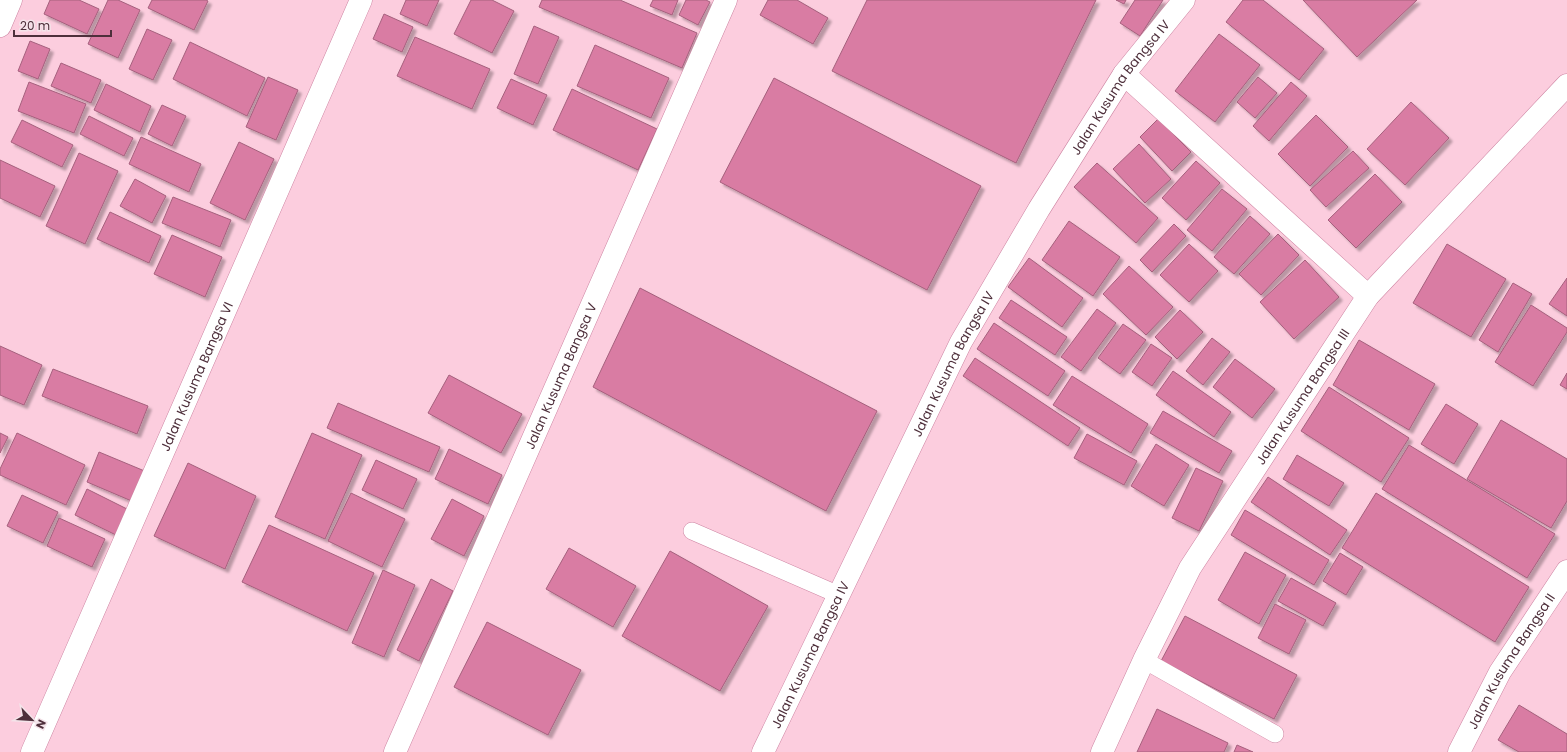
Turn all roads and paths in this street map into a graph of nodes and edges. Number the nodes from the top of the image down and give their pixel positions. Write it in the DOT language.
graph roads {
  1 [pos="11,0"];
  2 [pos="361,0"];
  3 [pos="726,0"];
  4 [pos="1184,0"];
  5 [pos="0,26"];
  6 [pos="1124,74"];
  7 [pos="1567,85"];
  8 [pos="1368,296"];
  9 [pos="692,531"];
  10 [pos="1567,571"];
  11 [pos="839,595"];
  12 [pos="1144,660"];
  13 [pos="1275,734"];
  14 [pos="32,752"];
  15 [pos="395,752"];
  16 [pos="763,752"];
  17 [pos="1102,752"];
  18 [pos="1459,752"];
  1 -- 5 [label="street"];
  2 -- 14 [label="street, Jalan Kusuma Bangsa VI"];
  3 -- 15 [label="street, Jalan Kusuma Bangsa V"];
  4 -- 6 [label="street, Jalan Kusuma Bangsa IV"];
  6 -- 8 [label="street"];
  6 -- 11 [label="street, Jalan Kusuma Bangsa IV"];
  7 -- 8 [label="street, Jalan Kusuma Bangsa III"];
  8 -- 12 [label="street, Jalan Kusuma Bangsa III"];
  9 -- 11 [label="lane"];
  10 -- 18 [label="street, Jalan Kusuma Bangsa II"];
  11 -- 16 [label="street, Jalan Kusuma Bangsa IV"];
  12 -- 13 [label="lane"];
  12 -- 17 [label="street, Jalan Kusuma Bangsa III"];
}
